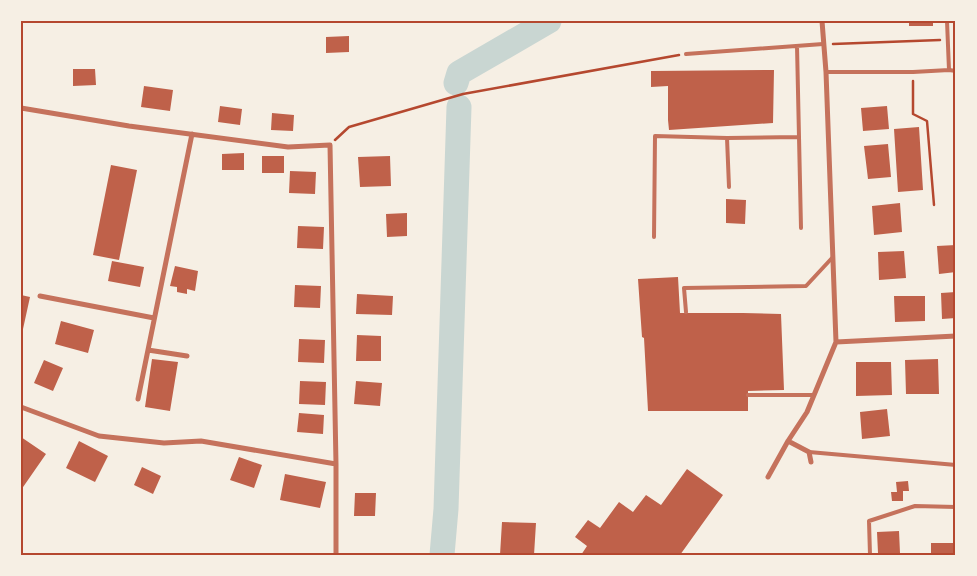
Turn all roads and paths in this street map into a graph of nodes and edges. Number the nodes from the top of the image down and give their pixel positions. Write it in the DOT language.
graph roads {
  1 [pos="822,21"];
  2 [pos="947,21"];
  3 [pos="941,34"];
  4 [pos="824,44"];
  5 [pos="797,46"];
  6 [pos="686,54"];
  7 [pos="949,70"];
  8 [pos="956,71"];
  9 [pos="826,72"];
  10 [pos="913,72"];
  11 [pos="21,108"];
  12 [pos="192,134"];
  13 [pos="798,137"];
  14 [pos="727,138"];
  15 [pos="330,145"];
  16 [pos="729,187"];
  17 [pos="934,205"];
  18 [pos="801,228"];
  19 [pos="654,237"];
  20 [pos="832,258"];
  21 [pos="40,296"];
  22 [pos="686,312"];
  23 [pos="154,318"];
  24 [pos="956,336"];
  25 [pos="836,342"];
  26 [pos="148,350"];
  27 [pos="187,356"];
  28 [pos="748,395"];
  29 [pos="814,395"];
  30 [pos="138,399"];
  31 [pos="21,407"];
  32 [pos="788,441"];
  33 [pos="809,452"];
  34 [pos="811,462"];
  35 [pos="336,464"];
  36 [pos="956,465"];
  37 [pos="768,477"];
  38 [pos="956,507"];
  39 [pos="336,555"];
  40 [pos="870,555"];
  1 -- 4 [label="street"];
  2 -- 7 [label="lane"];
  3 -- 4 [label="path"];
  4 -- 5 [label="lane"];
  4 -- 9 [label="street"];
  5 -- 6 [label="lane"];
  5 -- 13 [label="lane"];
  6 -- 15 [label="path"];
  7 -- 8 [label="lane"];
  7 -- 10 [label="lane"];
  9 -- 10 [label="lane"];
  9 -- 20 [label="street"];
  10 -- 17 [label="path"];
  11 -- 12 [label="street"];
  12 -- 15 [label="street"];
  12 -- 23 [label="street"];
  13 -- 14 [label="lane"];
  13 -- 18 [label="lane"];
  14 -- 16 [label="lane"];
  14 -- 19 [label="lane"];
  15 -- 35 [label="street"];
  20 -- 22 [label="lane"];
  20 -- 25 [label="street"];
  21 -- 23 [label="street"];
  23 -- 26 [label="street"];
  24 -- 25 [label="street"];
  25 -- 29 [label="street"];
  26 -- 27 [label="street"];
  26 -- 30 [label="street"];
  28 -- 29 [label="lane"];
  29 -- 32 [label="street"];
  31 -- 35 [label="street"];
  32 -- 33 [label="street"];
  32 -- 37 [label="street"];
  33 -- 34 [label="street"];
  33 -- 36 [label="lane"];
  35 -- 39 [label="street"];
  38 -- 40 [label="lane"];
}
